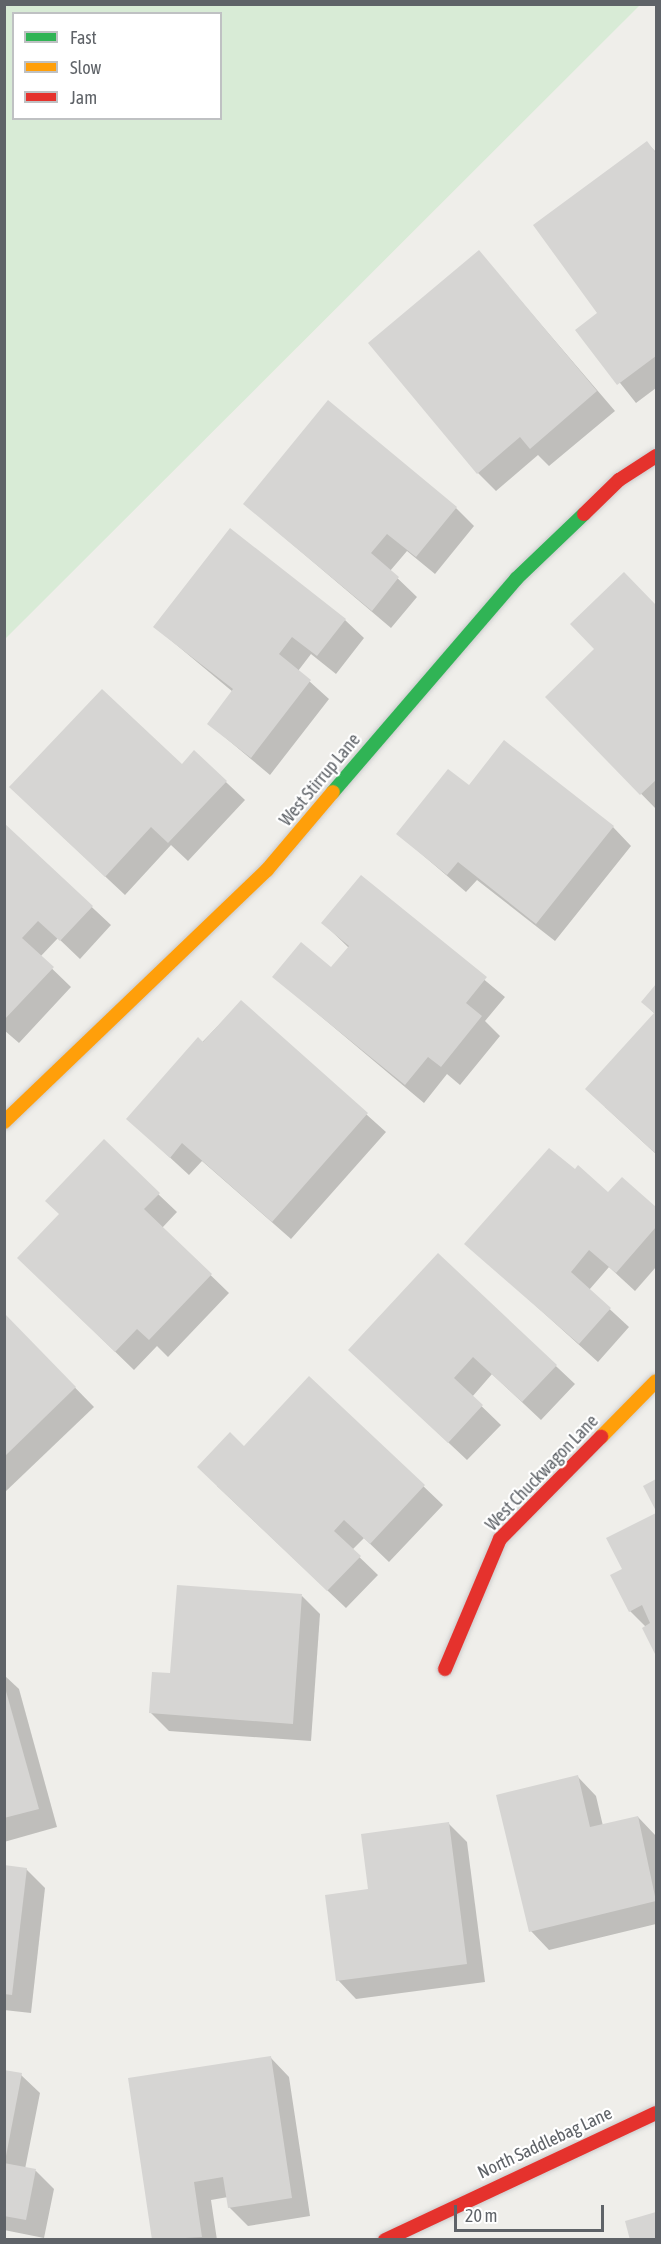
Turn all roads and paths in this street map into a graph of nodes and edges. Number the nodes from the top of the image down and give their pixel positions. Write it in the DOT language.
graph roads {
  1 [pos="657,456"];
  2 [pos="4,1122"];
  3 [pos="657,1381"];
  4 [pos="446,1669"];
  5 [pos="657,2113"];
  6 [pos="385,2240"];
  1 -- 2 [label="street, West Stirrup Lane"];
  3 -- 4 [label="street, West Chuckwagon Lane"];
  5 -- 6 [label="street, North Saddlebag Lane"];
}
